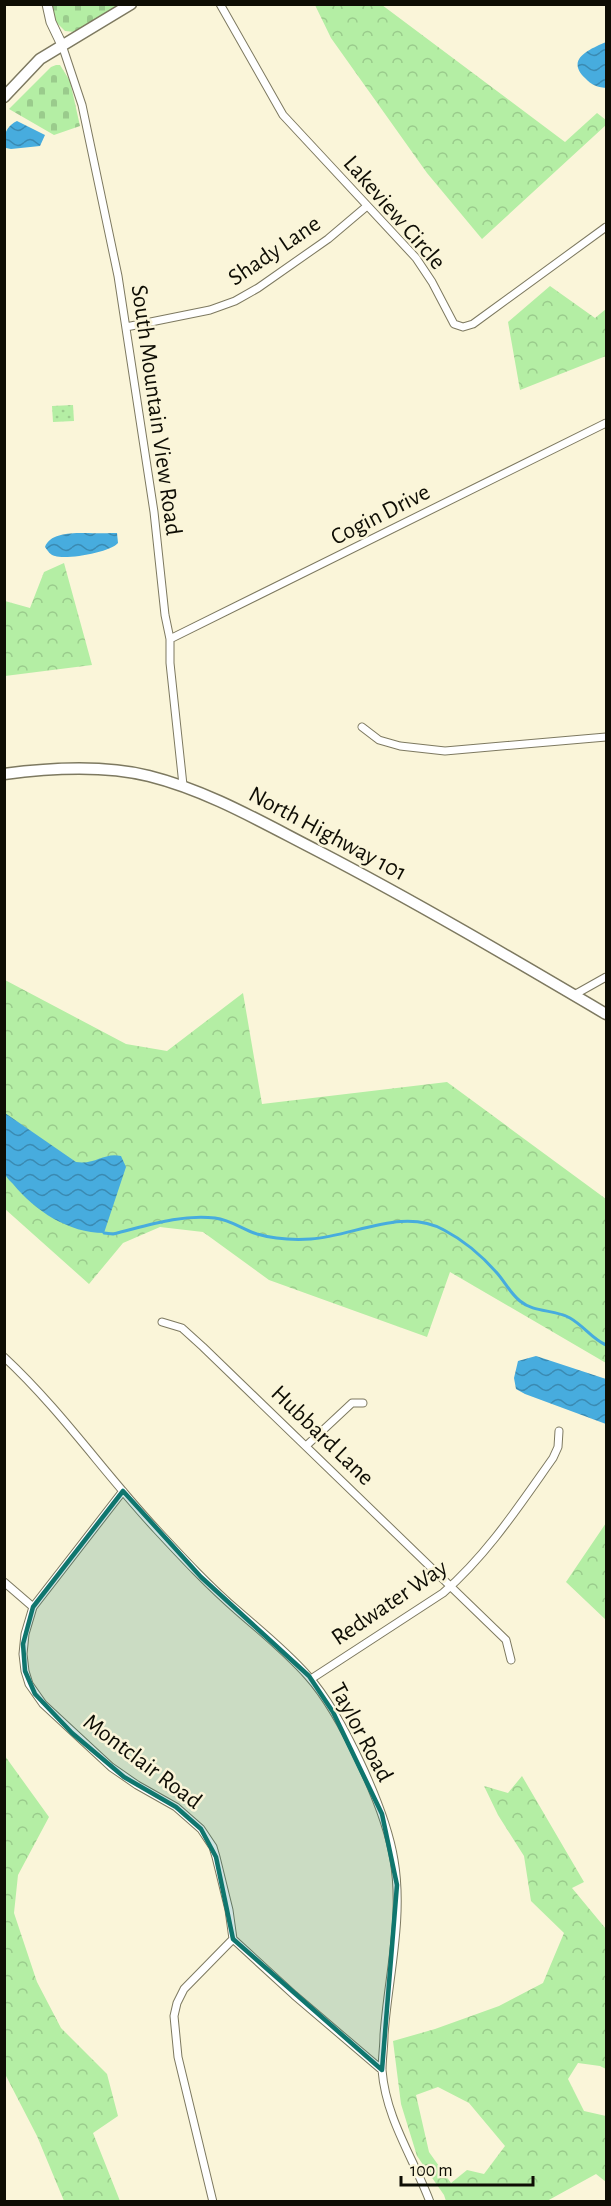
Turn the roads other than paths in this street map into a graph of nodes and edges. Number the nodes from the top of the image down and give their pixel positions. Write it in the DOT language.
graph roads {
  1 [pos="46,4"];
  2 [pos="131,4"];
  3 [pos="220,4"];
  4 [pos="62,45"];
  5 [pos="4,97"];
  6 [pos="367,206"];
  7 [pos="606,227"];
  8 [pos="126,327"];
  9 [pos="606,423"];
  10 [pos="170,639"];
  11 [pos="362,727"];
  12 [pos="606,737"];
  13 [pos="4,774"];
  14 [pos="183,785"];
  15 [pos="606,977"];
  16 [pos="574,995"];
  17 [pos="606,1014"];
  18 [pos="162,1322"];
  19 [pos="4,1357"];
  20 [pos="363,1403"];
  21 [pos="559,1431"];
  22 [pos="306,1446"];
  23 [pos="123,1491"];
  24 [pos="4,1582"];
  25 [pos="451,1586"];
  26 [pos="33,1607"];
  27 [pos="511,1660"];
  28 [pos="311,1679"];
  29 [pos="233,1939"];
  30 [pos="382,2070"];
  31 [pos="213,2202"];
  32 [pos="430,2202"];
  1 -- 4 [label="street"];
  2 -- 4 [label="main road"];
  3 -- 6 [label="street, Lakeview Circle"];
  4 -- 5 [label="main road"];
  4 -- 8 [label="street, South Mountain View Road"];
  6 -- 7 [label="street, Lakeview Circle"];
  6 -- 8 [label="street, Shady Lane"];
  8 -- 10 [label="street, South Mountain View Road"];
  9 -- 10 [label="street, Cogin Drive"];
  10 -- 14 [label="street, South Mountain View Road"];
  11 -- 12 [label="street"];
  13 -- 14 [label="main road, North Highway 101"];
  14 -- 16 [label="main road, North Highway 101"];
  15 -- 16 [label="street"];
  16 -- 17 [label="main road, North Highway 101"];
  18 -- 22 [label="street, Hubbard Lane"];
  19 -- 23 [label="street, Taylor Road"];
  20 -- 22 [label="street"];
  21 -- 25 [label="street, Redwater Way"];
  22 -- 25 [label="street, Hubbard Lane"];
  23 -- 26 [label="street, Montclair Road"];
  23 -- 28 [label="street, Taylor Road"];
  24 -- 26 [label="street"];
  25 -- 27 [label="street, Hubbard Lane"];
  25 -- 28 [label="street, Redwater Way"];
  26 -- 29 [label="street, Montclair Road"];
  28 -- 30 [label="street, Taylor Road"];
  29 -- 30 [label="street"];
  29 -- 31 [label="street"];
  30 -- 32 [label="street, Taylor Road"];
}
